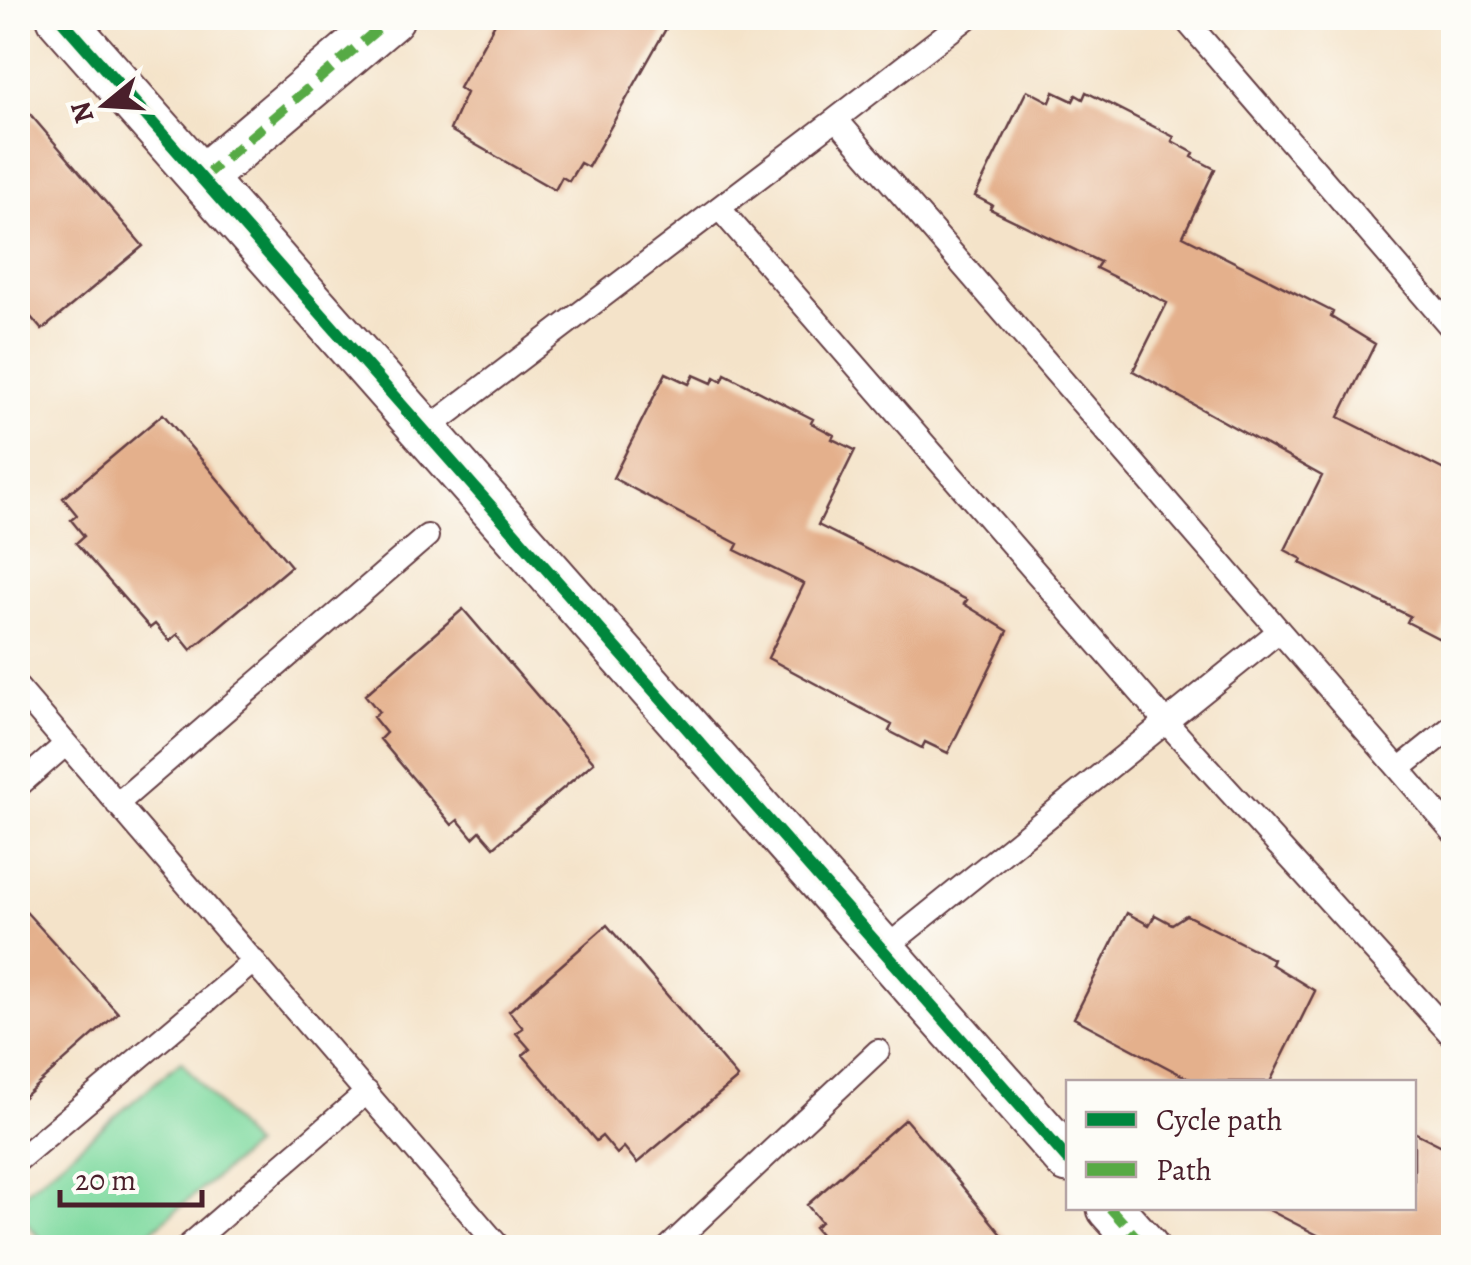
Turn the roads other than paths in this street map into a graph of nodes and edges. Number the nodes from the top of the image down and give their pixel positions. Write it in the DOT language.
graph roads {
  1 [pos="60,18"];
  2 [pos="391,18"];
  3 [pos="967,18"];
  4 [pos="1184,18"];
  5 [pos="836,119"];
  6 [pos="202,178"];
  7 [pos="719,208"];
  8 [pos="1454,331"];
  9 [pos="425,431"];
  10 [pos="427,536"];
  11 [pos="1279,631"];
  12 [pos="18,688"];
  13 [pos="1166,722"];
  14 [pos="1454,725"];
  15 [pos="66,744"];
  16 [pos="1399,770"];
  17 [pos="18,786"];
  18 [pos="118,804"];
  19 [pos="1454,833"];
  20 [pos="884,950"];
  21 [pos="254,961"];
  22 [pos="1454,1038"];
  23 [pos="878,1051"];
  24 [pos="366,1092"];
  25 [pos="1066,1158"];
  26 [pos="18,1160"];
  27 [pos="1112,1210"];
  28 [pos="186,1248"];
  29 [pos="500,1248"];
  30 [pos="668,1248"];
  31 [pos="1146,1248"];
  1 -- 6 [label="street"];
  2 -- 6 [label="street"];
  3 -- 5 [label="lane"];
  4 -- 8 [label="lane"];
  5 -- 7 [label="lane"];
  5 -- 11 [label="lane"];
  6 -- 9 [label="street"];
  7 -- 9 [label="lane"];
  7 -- 13 [label="lane"];
  9 -- 20 [label="street"];
  10 -- 18 [label="lane"];
  11 -- 13 [label="lane"];
  11 -- 16 [label="lane"];
  12 -- 15 [label="lane"];
  13 -- 20 [label="lane"];
  13 -- 22 [label="lane"];
  14 -- 16 [label="lane"];
  15 -- 17 [label="lane"];
  15 -- 18 [label="lane"];
  16 -- 19 [label="lane"];
  18 -- 21 [label="lane"];
  20 -- 25 [label="street"];
  21 -- 24 [label="lane"];
  21 -- 26 [label="lane"];
  23 -- 30 [label="lane"];
  24 -- 28 [label="lane"];
  24 -- 29 [label="lane"];
  27 -- 31 [label="street"];
}
